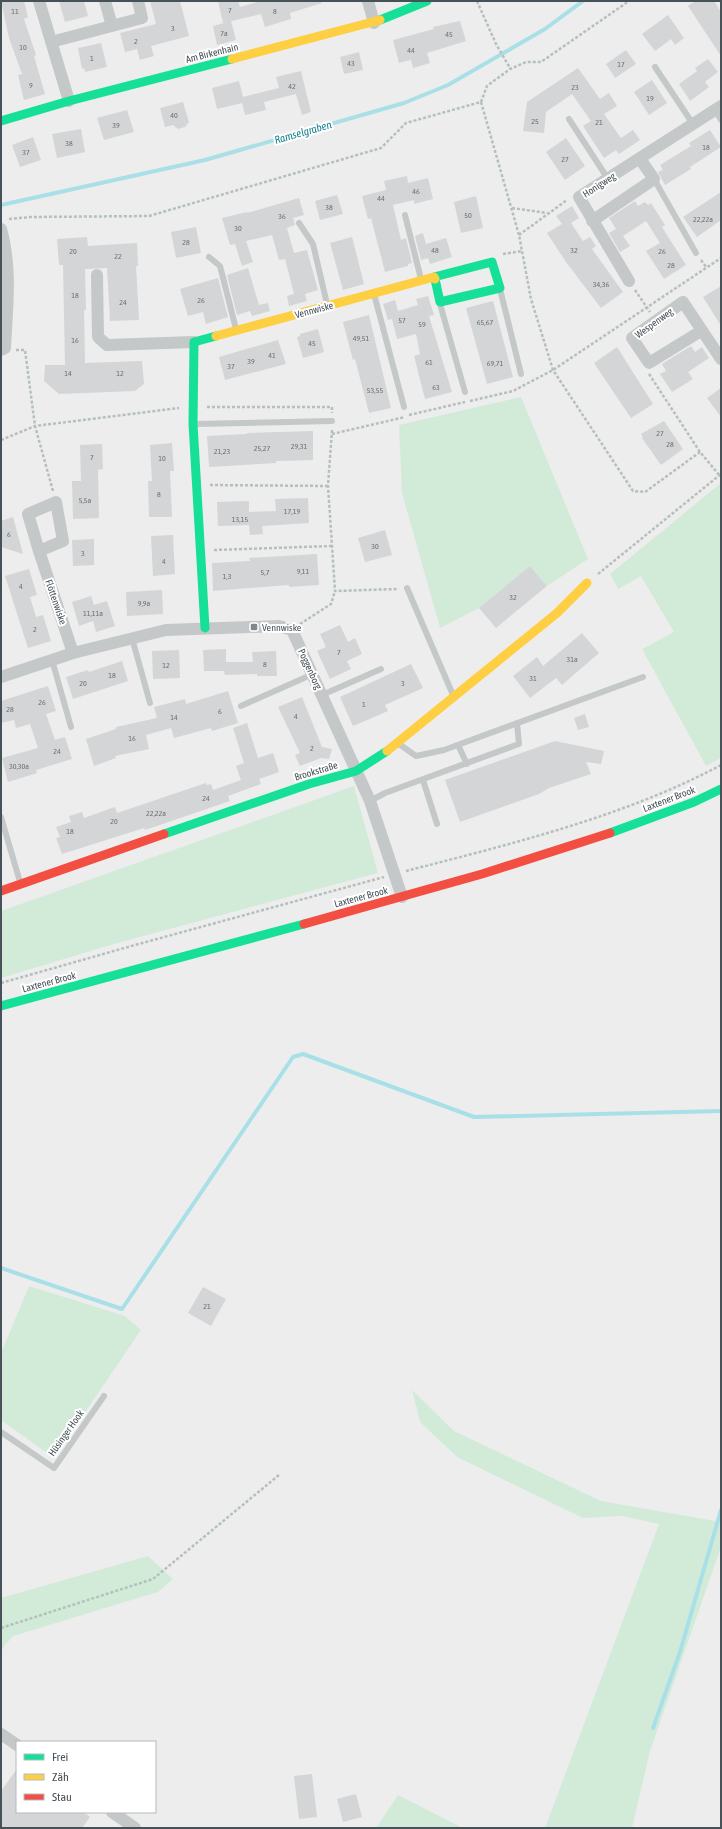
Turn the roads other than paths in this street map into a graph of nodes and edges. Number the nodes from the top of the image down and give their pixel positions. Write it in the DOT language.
graph roads {
  1 [pos="39,1"];
  2 [pos="105,1"];
  3 [pos="138,1"];
  4 [pos="368,1"];
  5 [pos="427,1"];
  6 [pos="374,23"];
  7 [pos="112,26"];
  8 [pos="51,42"];
  9 [pos="655,67"];
  10 [pos="69,101"];
  11 [pos="719,112"];
  12 [pos="569,119"];
  13 [pos="1,121"];
  14 [pos="693,124"];
  15 [pos="640,159"];
  16 [pos="608,179"];
  17 [pos="654,179"];
  18 [pos="405,215"];
  19 [pos="592,221"];
  20 [pos="299,223"];
  21 [pos="5,224"];
  22 [pos="696,253"];
  23 [pos="209,257"];
  24 [pos="97,276"];
  25 [pos="434,277"];
  26 [pos="422,280"];
  27 [pos="629,281"];
  28 [pos="500,288"];
  29 [pos="374,293"];
  30 [pos="440,302"];
  31 [pos="328,306"];
  32 [pos="236,331"];
  33 [pos="701,331"];
  34 [pos="194,342"];
  35 [pos="3,349"];
  36 [pos="721,359"];
  37 [pos="521,374"];
  38 [pos="465,392"];
  39 [pos="404,407"];
  40 [pos="332,422"];
  41 [pos="193,424"];
  42 [pos="39,550"];
  43 [pos="587,583"];
  44 [pos="407,588"];
  45 [pos="205,628"];
  46 [pos="132,638"];
  47 [pos="73,653"];
  48 [pos="52,660"];
  49 [pos="381,669"];
  50 [pos="313,674"];
  51 [pos="1,677"];
  52 [pos="643,677"];
  53 [pos="322,695"];
  54 [pos="453,696"];
  55 [pos="150,704"];
  56 [pos="241,706"];
  57 [pos="517,723"];
  58 [pos="71,727"];
  59 [pos="398,743"];
  60 [pos="458,745"];
  61 [pos="466,764"];
  62 [pos="356,771"];
  63 [pos="422,780"];
  64 [pos="721,789"];
  65 [pos="370,801"];
  66 [pos="1,817"];
  67 [pos="437,824"];
  68 [pos="20,884"];
  69 [pos="1,891"];
  70 [pos="402,897"];
  71 [pos="1,1006"];
  72 [pos="104,1396"];
  73 [pos="1,1432"];
  74 [pos="1,1734"];
  75 [pos="16,1744"];
  76 [pos="113,1813"];
  77 [pos="135,1828"];
  1 -- 8 [label="street"];
  2 -- 7 [label="street"];
  3 -- 7 [label="street"];
  4 -- 6 [label="street"];
  5 -- 6 [label="street, Am Birkenhain"];
  6 -- 10 [label="street, Am Birkenhain"];
  7 -- 8 [label="street"];
  8 -- 10 [label="street"];
  9 -- 14 [label="lane"];
  10 -- 13 [label="street, Am Birkenhain"];
  11 -- 14 [label="street, Honigweg"];
  12 -- 16 [label="lane"];
  14 -- 15 [label="street, Honigweg"];
  15 -- 16 [label="street, Honigweg"];
  15 -- 17 [label="street"];
  16 -- 19 [label="street, Honigweg"];
  17 -- 19 [label="street"];
  17 -- 22 [label="lane"];
  18 -- 26 [label="lane"];
  19 -- 27 [label="street, Honigweg"];
  20 -- 31 [label="lane"];
  21 -- 35 [label="street"];
  23 -- 32 [label="lane"];
  24 -- 34 [label="street, Vennwiske"];
  25 -- 26 [label="street, Vennwiske"];
  25 -- 28 [label="street, Vennwiske"];
  25 -- 30 [label="street"];
  26 -- 29 [label="street, Vennwiske"];
  28 -- 30 [label="street"];
  28 -- 37 [label="lane"];
  29 -- 31 [label="street, Vennwiske"];
  29 -- 39 [label="lane"];
  30 -- 38 [label="lane"];
  31 -- 32 [label="street, Vennwiske"];
  32 -- 34 [label="street, Vennwiske"];
  33 -- 33 [label="street, Wespenweg"];
  33 -- 36 [label="street, Wespenweg"];
  34 -- 41 [label="street"];
  40 -- 41 [label="lane"];
  41 -- 45 [label="street"];
  42 -- 42 [label="street, Flöttenwiske"];
  42 -- 47 [label="street, Flöttenwiske"];
  43 -- 54 [label="street, Brookstraße"];
  44 -- 54 [label="lane"];
  45 -- 46 [label="street"];
  45 -- 50 [label="street, Poggenborg"];
  46 -- 47 [label="street"];
  46 -- 55 [label="lane"];
  47 -- 48 [label="street"];
  48 -- 51 [label="street"];
  48 -- 58 [label="lane"];
  49 -- 53 [label="lane"];
  50 -- 53 [label="street, Poggenborg"];
  50 -- 56 [label="lane"];
  52 -- 57 [label="lane"];
  53 -- 62 [label="street, Poggenborg"];
  54 -- 59 [label="street, Brookstraße"];
  57 -- 60 [label="lane"];
  57 -- 61 [label="lane"];
  59 -- 60 [label="lane"];
  59 -- 62 [label="street, Brookstraße"];
  60 -- 61 [label="lane"];
  61 -- 63 [label="lane"];
  62 -- 65 [label="street, Poggenborg"];
  62 -- 68 [label="street, Brookstraße"];
  63 -- 65 [label="lane"];
  63 -- 67 [label="lane"];
  64 -- 70 [label="street, Laxtener Brook"];
  65 -- 70 [label="street, Poggenborg"];
  66 -- 68 [label="lane"];
  68 -- 69 [label="street, Brookstraße"];
  70 -- 71 [label="street, Laxtener Brook"];
  72 -- 73 [label="lane, Hüsinger Hook"];
  74 -- 75 [label="street"];
  76 -- 77 [label="street"];
}
